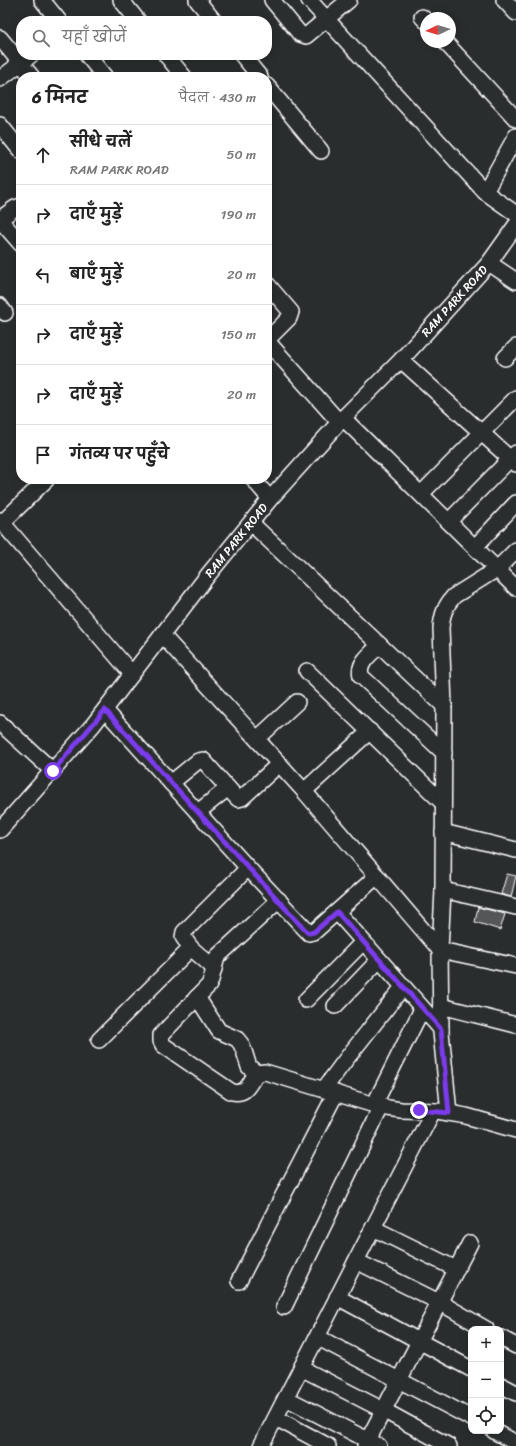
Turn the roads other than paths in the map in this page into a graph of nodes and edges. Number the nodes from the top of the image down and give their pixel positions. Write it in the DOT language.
graph roads {
  1 [pos="42,0"];
  2 [pos="121,0"];
  3 [pos="197,0"];
  4 [pos="272,0"];
  5 [pos="309,0"];
  6 [pos="349,0"];
  7 [pos="504,0"];
  8 [pos="516,13"];
  9 [pos="56,16"];
  10 [pos="134,16"];
  11 [pos="210,16"];
  12 [pos="327,20"];
  13 [pos="0,38"];
  14 [pos="451,48"];
  15 [pos="16,51"];
  16 [pos="25,60"];
  17 [pos="26,60"];
  18 [pos="91,60"];
  19 [pos="170,60"];
  20 [pos="246,60"];
  21 [pos="30,72"];
  22 [pos="101,72"];
  23 [pos="180,72"];
  24 [pos="255,72"];
  25 [pos="0,79"];
  26 [pos="272,93"];
  27 [pos="516,119"];
  28 [pos="0,125"];
  29 [pos="516,136"];
  30 [pos="16,145"];
  31 [pos="321,151"];
  32 [pos="485,192"];
  33 [pos="16,208"];
  34 [pos="0,219"];
  35 [pos="516,223"];
  36 [pos="16,238"];
  37 [pos="489,263"];
  38 [pos="516,281"];
  39 [pos="272,290"];
  40 [pos="272,335"];
  41 [pos="272,345"];
  42 [pos="516,347"];
  43 [pos="505,358"];
  44 [pos="401,360"];
  45 [pos="516,398"];
  46 [pos="341,420"];
  47 [pos="482,433"];
  48 [pos="514,459"];
  49 [pos="42,484"];
  50 [pos="257,484"];
  51 [pos="421,494"];
  52 [pos="270,499"];
  53 [pos="516,503"];
  54 [pos="449,521"];
  55 [pos="1,522"];
  56 [pos="251,523"];
  57 [pos="475,547"];
  58 [pos="516,550"];
  59 [pos="497,569"];
  60 [pos="516,588"];
  61 [pos="162,635"];
  62 [pos="380,645"];
  63 [pos="307,671"];
  64 [pos="132,674"];
  65 [pos="297,702"];
  66 [pos="444,706"];
  67 [pos="105,710"];
  68 [pos="0,723"];
  69 [pos="370,731"];
  70 [pos="257,739"];
  71 [pos="444,753"];
  72 [pos="279,764"];
  73 [pos="53,771"];
  74 [pos="171,782"];
  75 [pos="228,788"];
  76 [pos="304,791"];
  77 [pos="444,803"];
  78 [pos="198,812"];
  79 [pos="0,830"];
  80 [pos="443,832"];
  81 [pos="516,850"];
  82 [pos="248,868"];
  83 [pos="377,876"];
  84 [pos="443,890"];
  85 [pos="279,900"];
  86 [pos="516,907"];
  87 [pos="337,912"];
  88 [pos="363,942"];
  89 [pos="191,948"];
  90 [pos="440,950"];
  91 [pos="379,960"];
  92 [pos="516,966"];
  93 [pos="214,968"];
  94 [pos="403,987"];
  95 [pos="197,997"];
  96 [pos="306,1000"];
  97 [pos="336,1006"];
  98 [pos="441,1006"];
  99 [pos="422,1009"];
  100 [pos="516,1025"];
  101 [pos="441,1029"];
  102 [pos="99,1040"];
  103 [pos="257,1073"];
  104 [pos="330,1091"];
  105 [pos="378,1106"];
  106 [pos="433,1111"];
  107 [pos="449,1113"];
  108 [pos="516,1130"];
  109 [pos="373,1228"];
  110 [pos="470,1243"];
  111 [pos="356,1261"];
  112 [pos="456,1269"];
  113 [pos="240,1281"];
  114 [pos="337,1297"];
  115 [pos="439,1302"];
  116 [pos="284,1307"];
  117 [pos="481,1326"];
  118 [pos="317,1336"];
  119 [pos="504,1340"];
  120 [pos="419,1341"];
  121 [pos="516,1346"];
  122 [pos="468,1367"];
  123 [pos="301,1368"];
  124 [pos="399,1380"];
  125 [pos="504,1387"];
  126 [pos="516,1393"];
  127 [pos="286,1398"];
  128 [pos="383,1410"];
  129 [pos="468,1416"];
  130 [pos="276,1418"];
  131 [pos="500,1434"];
  132 [pos="516,1442"];
  133 [pos="371,1444"];
  134 [pos="264,1445"];
  135 [pos="328,1446"];
  136 [pos="449,1446"];
  1 -- 9 [label="street"];
  2 -- 10 [label="street"];
  3 -- 11 [label="street"];
  4 -- 12 [label="street"];
  5 -- 12 [label="street"];
  6 -- 12 [label="street"];
  7 -- 8 [label="street"];
  12 -- 32 [label="street"];
  13 -- 15 [label="street"];
  14 -- 27 [label="street"];
  16 -- 25 [label="street"];
  17 -- 21 [label="street"];
  18 -- 22 [label="street"];
  19 -- 23 [label="street"];
  20 -- 24 [label="street"];
  26 -- 31 [label="street"];
  28 -- 30 [label="street"];
  29 -- 32 [label="street"];
  32 -- 35 [label="street"];
  33 -- 34 [label="street"];
  34 -- 36 [label="street"];
  35 -- 37 [label="street, RAM PARK ROAD"];
  37 -- 38 [label="street"];
  37 -- 44 [label="street, RAM PARK ROAD"];
  39 -- 40 [label="street"];
  41 -- 46 [label="street"];
  42 -- 43 [label="street"];
  44 -- 46 [label="street, RAM PARK ROAD"];
  44 -- 47 [label="street"];
  45 -- 47 [label="street"];
  46 -- 51 [label="street"];
  46 -- 52 [label="street, RAM PARK ROAD"];
  47 -- 48 [label="street"];
  47 -- 51 [label="street"];
  48 -- 54 [label="street"];
  49 -- 55 [label="street"];
  50 -- 52 [label="street"];
  51 -- 54 [label="street"];
  52 -- 56 [label="street, RAM PARK ROAD"];
  53 -- 57 [label="street"];
  54 -- 57 [label="street"];
  55 -- 64 [label="street"];
  56 -- 61 [label="street, RAM PARK ROAD"];
  56 -- 62 [label="street"];
  57 -- 59 [label="street"];
  58 -- 59 [label="street"];
  59 -- 60 [label="street"];
  59 -- 66 [label="street"];
  61 -- 64 [label="street, RAM PARK ROAD"];
  61 -- 70 [label="street"];
  62 -- 66 [label="street"];
  62 -- 71 [label="street"];
  63 -- 69 [label="street"];
  64 -- 67 [label="street, RAM PARK ROAD"];
  65 -- 70 [label="street"];
  66 -- 71 [label="street"];
  67 -- 73 [label="street, RAM PARK ROAD"];
  67 -- 74 [label="street"];
  68 -- 73 [label="street"];
  69 -- 76 [label="street"];
  69 -- 77 [label="street"];
  70 -- 72 [label="street"];
  71 -- 77 [label="street"];
  72 -- 75 [label="street"];
  72 -- 76 [label="street"];
  73 -- 79 [label="street, RAM PARK ROAD"];
  74 -- 75 [label="street"];
  74 -- 78 [label="street"];
  75 -- 78 [label="street"];
  76 -- 83 [label="street"];
  77 -- 80 [label="street"];
  78 -- 82 [label="street"];
  80 -- 81 [label="street"];
  80 -- 84 [label="street"];
  82 -- 85 [label="street"];
  82 -- 89 [label="street"];
  83 -- 87 [label="street"];
  83 -- 90 [label="street"];
  84 -- 86 [label="street"];
  84 -- 90 [label="street"];
  85 -- 87 [label="street"];
  85 -- 93 [label="street"];
  87 -- 88 [label="street"];
  88 -- 91 [label="street"];
  88 -- 96 [label="street"];
  89 -- 93 [label="street"];
  89 -- 102 [label="street"];
  90 -- 92 [label="street"];
  90 -- 98 [label="street"];
  91 -- 94 [label="street"];
  91 -- 97 [label="street"];
  93 -- 95 [label="street"];
  94 -- 99 [label="street"];
  94 -- 104 [label="street"];
  95 -- 103 [label="street"];
  95 -- 103 [label="street"];
  98 -- 100 [label="street"];
  98 -- 101 [label="street"];
  99 -- 101 [label="street"];
  99 -- 105 [label="street"];
  101 -- 107 [label="street"];
  103 -- 104 [label="street"];
  104 -- 105 [label="street"];
  104 -- 113 [label="street"];
  105 -- 106 [label="street"];
  105 -- 116 [label="street"];
  106 -- 107 [label="street"];
  106 -- 109 [label="street"];
  107 -- 108 [label="street"];
  109 -- 111 [label="street"];
  109 -- 112 [label="street"];
  110 -- 112 [label="street"];
  111 -- 114 [label="street"];
  111 -- 115 [label="street"];
  112 -- 115 [label="street"];
  114 -- 118 [label="street"];
  114 -- 120 [label="street"];
  115 -- 117 [label="street"];
  115 -- 120 [label="street"];
  118 -- 123 [label="street"];
  118 -- 124 [label="street"];
  119 -- 121 [label="street"];
  120 -- 122 [label="street"];
  120 -- 124 [label="street"];
  123 -- 127 [label="street"];
  123 -- 128 [label="street"];
  124 -- 128 [label="street"];
  124 -- 129 [label="street"];
  125 -- 126 [label="street"];
  127 -- 130 [label="street"];
  127 -- 133 [label="street"];
  128 -- 133 [label="street"];
  128 -- 136 [label="street"];
  130 -- 134 [label="street"];
  130 -- 135 [label="street"];
  131 -- 132 [label="street"];
}
